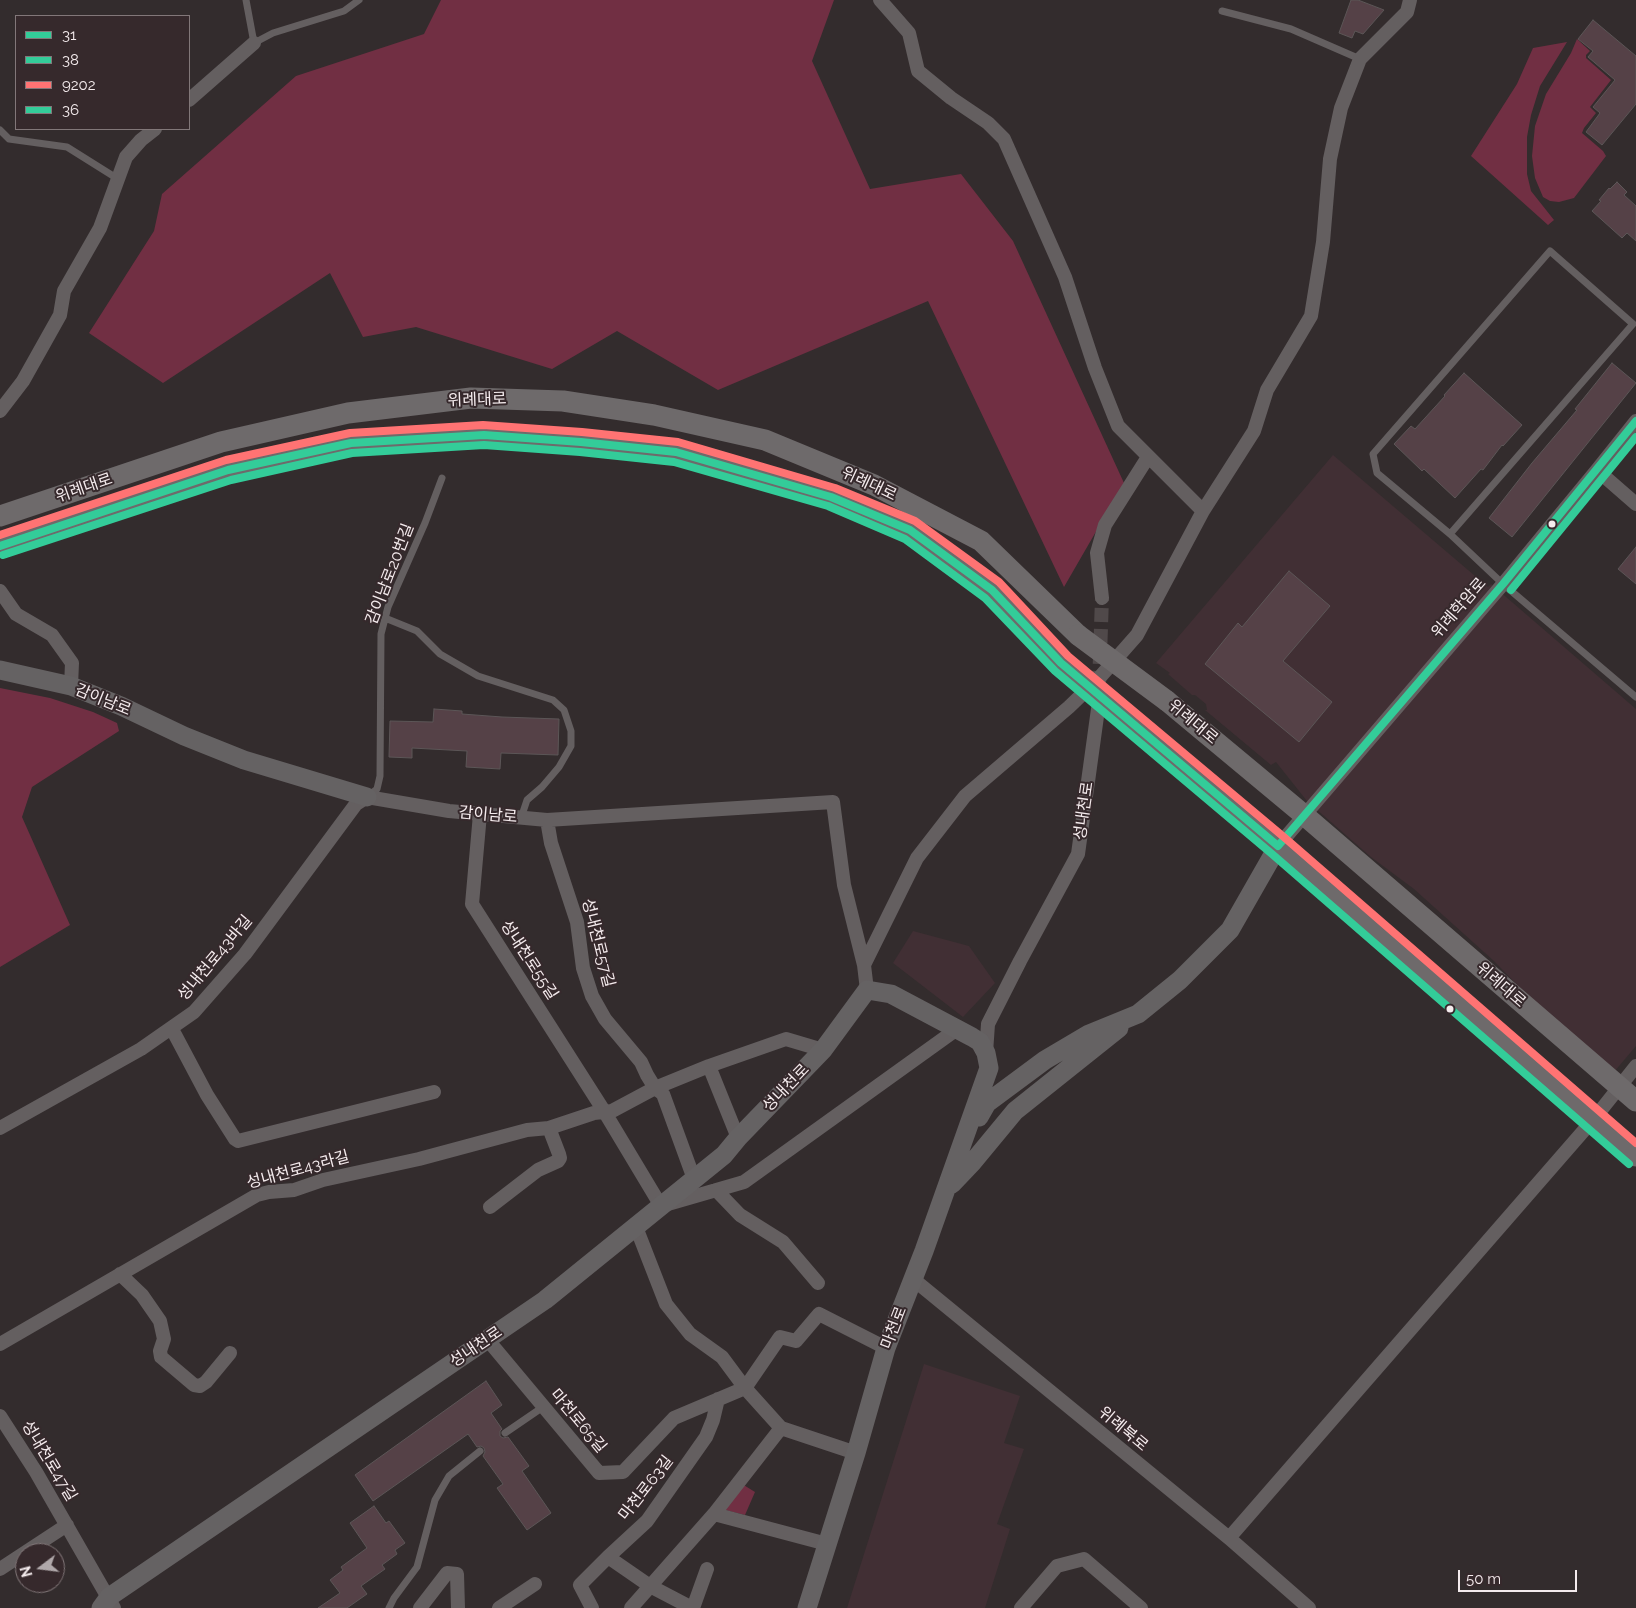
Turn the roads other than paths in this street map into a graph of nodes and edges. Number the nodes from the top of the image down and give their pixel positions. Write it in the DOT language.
graph roads {
  1 [pos="246,0"];
  2 [pos="359,0"];
  3 [pos="880,0"];
  4 [pos="1410,0"];
  5 [pos="1222,10"];
  6 [pos="254,43"];
  7 [pos="1360,59"];
  8 [pos="190,99"];
  9 [pos="0,130"];
  10 [pos="154,130"];
  11 [pos="118,179"];
  12 [pos="0,411"];
  13 [pos="1636,420"];
  14 [pos="1148,457"];
  15 [pos="1598,470"];
  16 [pos="442,478"];
  17 [pos="1636,504"];
  18 [pos="1203,511"];
  19 [pos="0,516"];
  20 [pos="1450,534"];
  21 [pos="0,546"];
  22 [pos="1504,584"];
  23 [pos="0,591"];
  24 [pos="1102,598"];
  25 [pos="386,618"];
  26 [pos="0,670"];
  27 [pos="71,686"];
  28 [pos="1636,697"];
  29 [pos="1098,709"];
  30 [pos="367,797"];
  31 [pos="480,814"];
  32 [pos="1304,815"];
  33 [pos="522,818"];
  34 [pos="547,820"];
  35 [pos="1278,846"];
  36 [pos="864,965"];
  37 [pos="868,990"];
  38 [pos="1138,1014"];
  39 [pos="172,1029"];
  40 [pos="957,1029"];
  41 [pos="823,1050"];
  42 [pos="986,1053"];
  43 [pos="709,1066"];
  44 [pos="1636,1066"];
  45 [pos="1619,1086"];
  46 [pos="655,1088"];
  47 [pos="434,1092"];
  48 [pos="1636,1101"];
  49 [pos="604,1111"];
  50 [pos="1593,1120"];
  51 [pos="0,1128"];
  52 [pos="549,1128"];
  53 [pos="738,1138"];
  54 [pos="959,1155"];
  55 [pos="1636,1156"];
  56 [pos="694,1179"];
  57 [pos="716,1190"];
  58 [pos="946,1191"];
  59 [pos="661,1206"];
  60 [pos="490,1207"];
  61 [pos="636,1227"];
  62 [pos="120,1274"];
  63 [pos="913,1279"];
  64 [pos="818,1283"];
  65 [pos="487,1339"];
  66 [pos="0,1344"];
  67 [pos="886,1348"];
  68 [pos="230,1353"];
  69 [pos="745,1388"];
  70 [pos="718,1399"];
  71 [pos="543,1407"];
  72 [pos="0,1416"];
  73 [pos="782,1428"];
  74 [pos="4,1431"];
  75 [pos="505,1433"];
  76 [pos="480,1452"];
  77 [pos="856,1453"];
  78 [pos="714,1514"];
  79 [pos="67,1524"];
  80 [pos="1229,1538"];
  81 [pos="827,1544"];
  82 [pos="608,1557"];
  83 [pos="0,1569"];
  84 [pos="707,1569"];
  85 [pos="535,1584"];
  86 [pos="650,1586"];
  87 [pos="108,1604"];
  88 [pos="389,1608"];
  89 [pos="420,1608"];
  90 [pos="458,1608"];
  91 [pos="499,1608"];
  92 [pos="592,1608"];
  93 [pos="631,1608"];
  94 [pos="693,1608"];
  95 [pos="807,1608"];
  96 [pos="1021,1608"];
  97 [pos="1141,1608"];
  98 [pos="1309,1608"];
  1 -- 6 [label="lane"];
  2 -- 6 [label="lane"];
  3 -- 14 [label="street"];
  4 -- 7 [label="street"];
  5 -- 7 [label="lane"];
  6 -- 8 [label="street"];
  7 -- 18 [label="street"];
  9 -- 11 [label="lane"];
  10 -- 11 [label="street"];
  11 -- 12 [label="street"];
  13 -- 15 [label="street, 위례학암로"];
  14 -- 18 [label="street"];
  14 -- 24 [label="street"];
  15 -- 17 [label="street"];
  15 -- 22 [label="street, 위례학암로"];
  16 -- 25 [label="lane, 감이남로20번길"];
  18 -- 36 [label="street"];
  19 -- 32 [label="main road, 위례대로, bridge"];
  20 -- 20 [label="lane"];
  20 -- 22 [label="lane"];
  21 -- 35 [label="main road, 위례대로, bridge"];
  22 -- 28 [label="lane"];
  22 -- 32 [label="street, 위례학암로"];
  23 -- 27 [label="street"];
  25 -- 30 [label="lane, 감이남로20번길"];
  25 -- 33 [label="lane"];
  26 -- 27 [label="street, 감이남로"];
  27 -- 30 [label="street, 감이남로"];
  29 -- 42 [label="street, 성내천로"];
  30 -- 31 [label="street, 감이남로"];
  30 -- 39 [label="street, 성내천로43바길"];
  31 -- 33 [label="street, 감이남로"];
  31 -- 49 [label="street, 성내천로55길"];
  32 -- 35 [label="street, 위례학암로"];
  32 -- 45 [label="main road, 위례대로"];
  33 -- 34 [label="street, 감이남로"];
  34 -- 36 [label="street, 감이남로"];
  34 -- 46 [label="street, 성내천로57길"];
  35 -- 38 [label="street"];
  35 -- 50 [label="main road, 위례대로"];
  36 -- 37 [label="street"];
  37 -- 40 [label="street"];
  37 -- 41 [label="street, 성내천로"];
  38 -- 54 [label="street"];
  38 -- 58 [label="street"];
  39 -- 47 [label="street"];
  39 -- 51 [label="street, 성내천로43바길"];
  40 -- 42 [label="street"];
  40 -- 57 [label="street"];
  41 -- 43 [label="street, 성내천로"];
  41 -- 53 [label="street, 성내천로"];
  42 -- 54 [label="street, 마천로"];
  43 -- 46 [label="street"];
  43 -- 53 [label="street"];
  44 -- 45 [label="street"];
  45 -- 48 [label="main road, 위례대로"];
  45 -- 50 [label="street"];
  46 -- 49 [label="street"];
  46 -- 56 [label="street, 성내천로57길"];
  49 -- 52 [label="street, 성내천로43라길"];
  49 -- 59 [label="street, 성내천로55길"];
  50 -- 55 [label="main road, 위례대로"];
  50 -- 80 [label="street"];
  52 -- 60 [label="street"];
  52 -- 62 [label="street, 성내천로43라길"];
  53 -- 56 [label="street, 성내천로"];
  54 -- 58 [label="street, 마천로"];
  56 -- 59 [label="street, 성내천로"];
  57 -- 59 [label="street"];
  57 -- 64 [label="street"];
  58 -- 63 [label="street, 마천로"];
  59 -- 61 [label="street, 성내천로"];
  61 -- 65 [label="street, 성내천로"];
  61 -- 69 [label="street"];
  62 -- 66 [label="street, 성내천로43라길"];
  62 -- 68 [label="street"];
  63 -- 67 [label="street, 마천로"];
  63 -- 80 [label="street, 위례북로"];
  65 -- 71 [label="street, 마천로65길"];
  65 -- 87 [label="street, 성내천로"];
  67 -- 69 [label="street"];
  67 -- 77 [label="street, 마천로"];
  69 -- 70 [label="street, 마천로65길"];
  69 -- 73 [label="street"];
  70 -- 71 [label="street, 마천로65길"];
  70 -- 82 [label="street, 마천로63길"];
  71 -- 75 [label="lane"];
  72 -- 74 [label="street, 성내천로47길"];
  73 -- 77 [label="street"];
  73 -- 78 [label="street"];
  74 -- 79 [label="street, 성내천로47길"];
  76 -- 88 [label="lane"];
  77 -- 81 [label="street, 마천로"];
  78 -- 81 [label="street"];
  78 -- 86 [label="street"];
  79 -- 83 [label="street, 성내천로47길"];
  79 -- 87 [label="street, 성내천로47길"];
  80 -- 98 [label="street, 위례북로"];
  81 -- 95 [label="street, 마천로"];
  82 -- 86 [label="street"];
  82 -- 92 [label="street, 마천로63길"];
  84 -- 94 [label="street"];
  85 -- 91 [label="street"];
  86 -- 93 [label="street"];
  86 -- 94 [label="street"];
  89 -- 90 [label="street"];
  96 -- 97 [label="street"];
}
